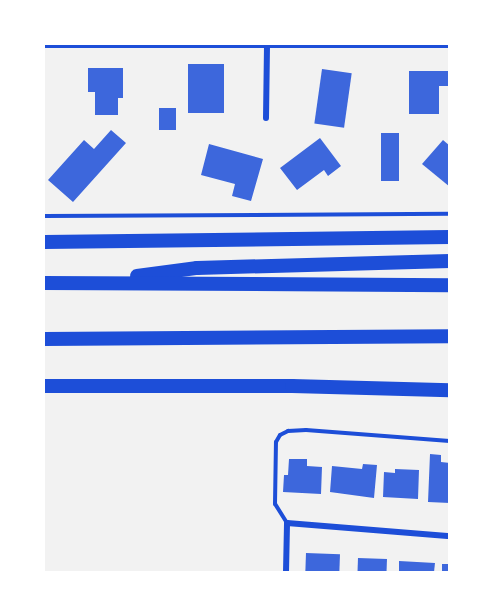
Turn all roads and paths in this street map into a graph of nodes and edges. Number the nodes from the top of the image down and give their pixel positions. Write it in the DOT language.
graph roads {
  1 [pos="267,44"];
  2 [pos="44,45"];
  3 [pos="450,45"];
  4 [pos="266,118"];
  5 [pos="450,214"];
  6 [pos="44,216"];
  7 [pos="450,237"];
  8 [pos="44,242"];
  9 [pos="450,261"];
  10 [pos="44,283"];
  11 [pos="85,283"];
  12 [pos="450,285"];
  13 [pos="353,336"];
  14 [pos="450,336"];
  15 [pos="44,339"];
  16 [pos="450,342"];
  17 [pos="44,386"];
  18 [pos="450,390"];
  19 [pos="450,441"];
  20 [pos="286,523"];
  21 [pos="450,536"];
  22 [pos="286,573"];
  1 -- 2 [label="street"];
  1 -- 3 [label="street"];
  1 -- 4 [label="street"];
  5 -- 6 [label="lane"];
  7 -- 8 [label="highway"];
  9 -- 11 [label="highway"];
  10 -- 11 [label="highway"];
  11 -- 12 [label="highway"];
  13 -- 14 [label="highway"];
  13 -- 15 [label="highway"];
  13 -- 16 [label="highway"];
  17 -- 18 [label="highway"];
  19 -- 20 [label="lane"];
  20 -- 21 [label="street"];
  20 -- 22 [label="street"];
}
